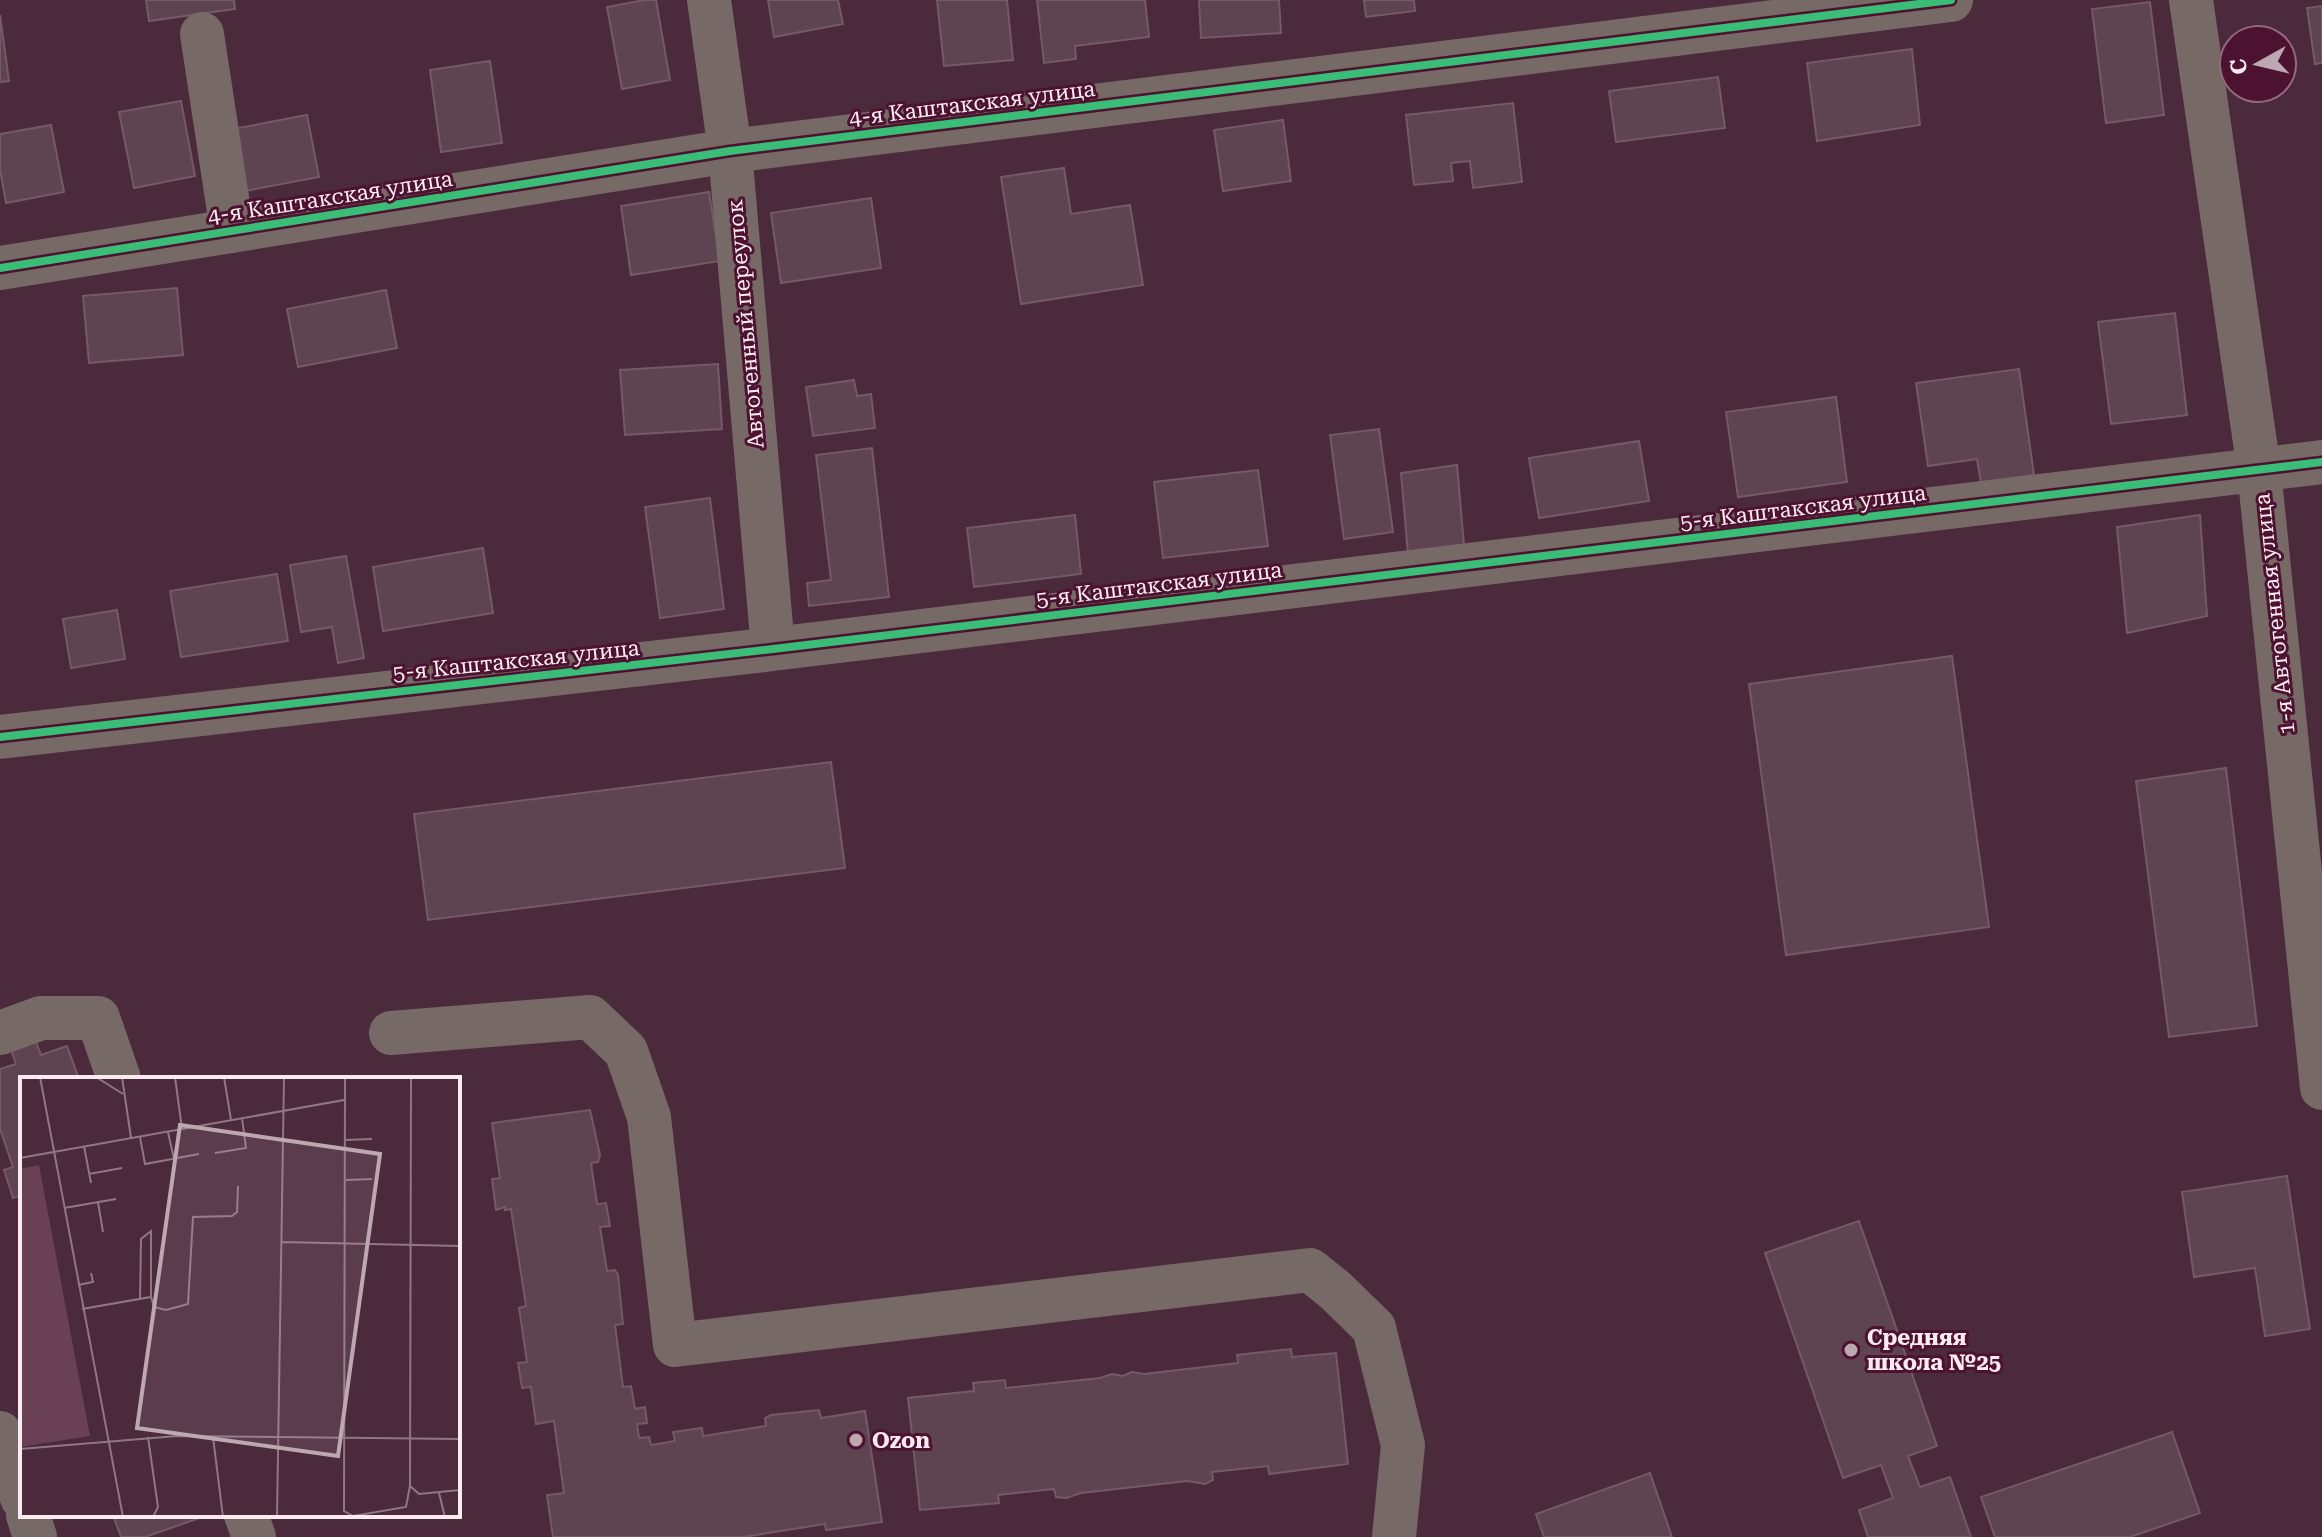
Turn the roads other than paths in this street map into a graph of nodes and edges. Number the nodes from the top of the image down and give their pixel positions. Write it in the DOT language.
graph roads {
  1 [pos="709,0"];
  2 [pos="1951,0"];
  3 [pos="2191,0"];
  4 [pos="202,34"];
  5 [pos="730,151"];
  6 [pos="232,231"];
  7 [pos="0,268"];
  8 [pos="2322,462"];
  9 [pos="2259,470"];
  10 [pos="773,649"];
  11 [pos="0,737"];
  12 [pos="2315,955"];
  13 [pos="0,1033"];
  14 [pos="391,1033"];
  15 [pos="118,1077"];
  16 [pos="2322,1088"];
  17 [pos="0,1433"];
  18 [pos="20,1492"];
  19 [pos="20,1517"];
  20 [pos="27,1517"];
  21 [pos="247,1517"];
  22 [pos="0,1522"];
  23 [pos="35,1537"];
  24 [pos="254,1537"];
  25 [pos="1394,1537"];
  1 -- 5 [label="street, Автогенный переулок"];
  2 -- 5 [label="street, 4-я Каштакская улица"];
  3 -- 9 [label="street, 1-я Автогенная улица"];
  4 -- 6 [label="street"];
  5 -- 6 [label="street, 4-я Каштакская улица"];
  5 -- 10 [label="street, Автогенный переулок"];
  6 -- 7 [label="street, 4-я Каштакская улица"];
  8 -- 9 [label="street, 5-я Каштакская улица"];
  9 -- 10 [label="street, 5-я Каштакская улица"];
  9 -- 12 [label="street, 1-я Автогенная улица"];
  10 -- 11 [label="street, 5-я Каштакская улица"];
  12 -- 16 [label="street, 1-я Автогенная улица"];
  13 -- 15 [label="street"];
  14 -- 25 [label="street"];
  17 -- 18 [label="street"];
  19 -- 22 [label="street"];
  20 -- 23 [label="street"];
  21 -- 24 [label="street"];
}
